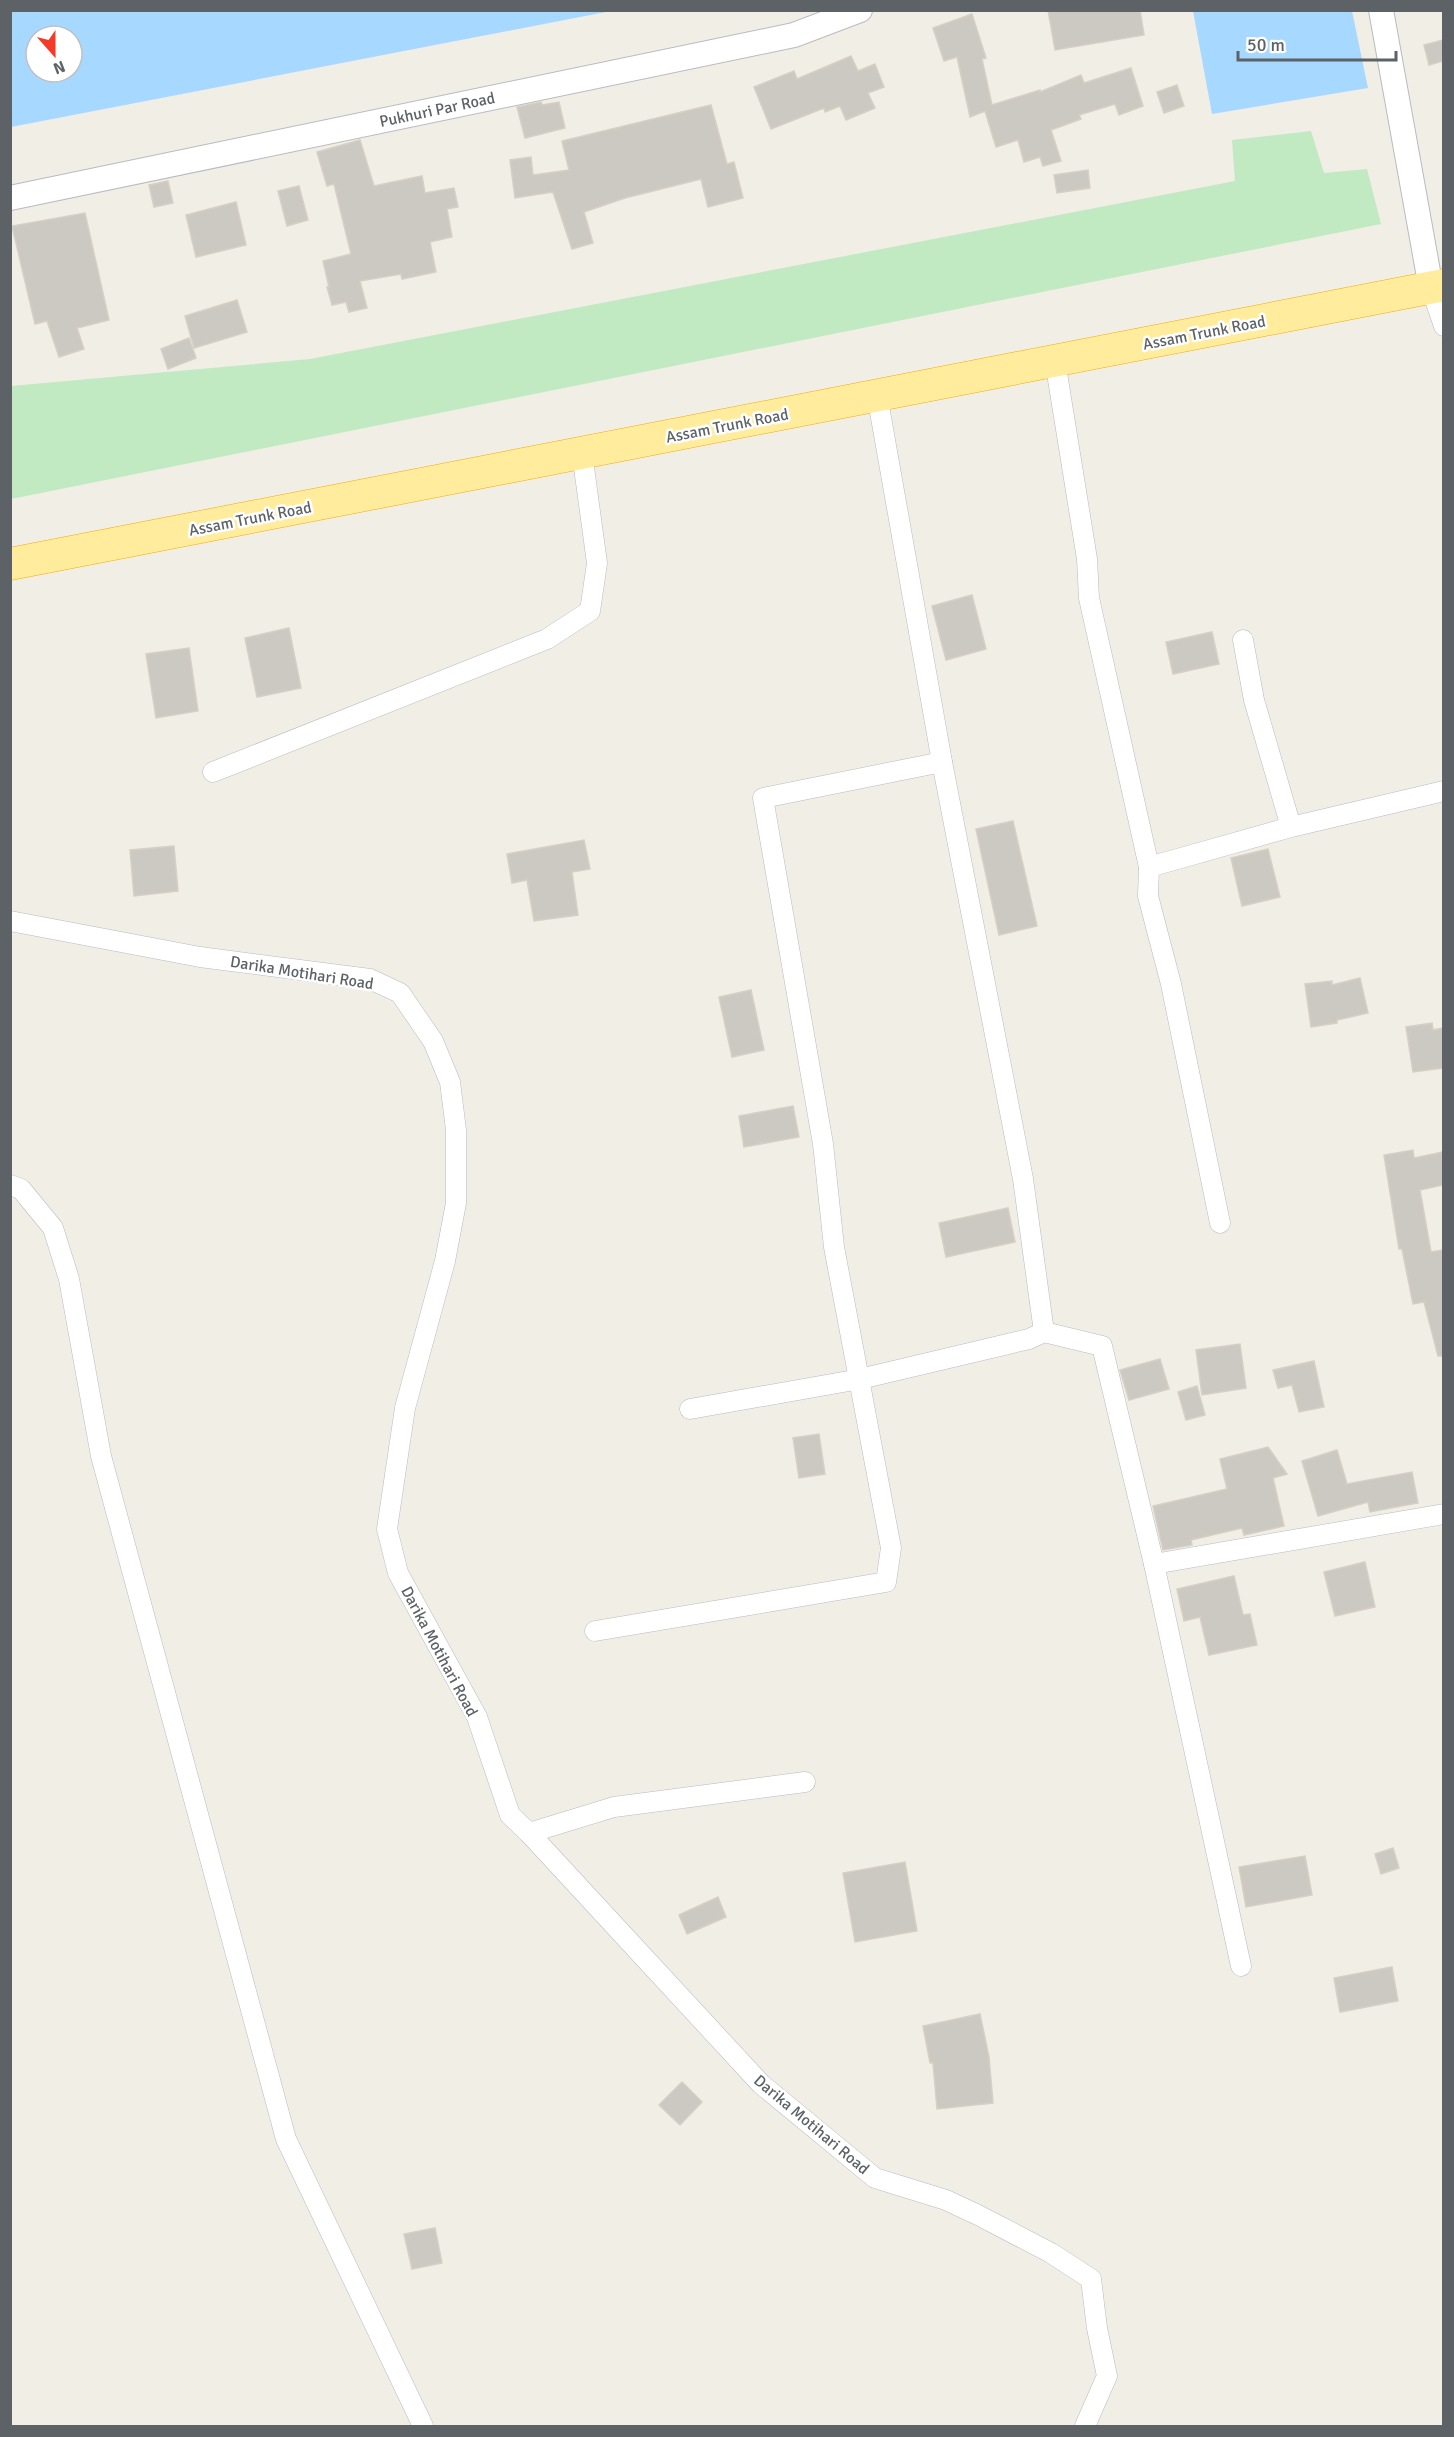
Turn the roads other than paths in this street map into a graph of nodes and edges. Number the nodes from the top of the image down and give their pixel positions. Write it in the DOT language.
graph roads {
  1 [pos="860,10"];
  2 [pos="1381,10"];
  3 [pos="10,198"];
  4 [pos="1437,286"];
  5 [pos="1443,326"];
  6 [pos="1055,361"];
  7 [pos="877,395"];
  8 [pos="582,453"];
  9 [pos="10,564"];
  10 [pos="1243,640"];
  11 [pos="942,762"];
  12 [pos="213,772"];
  13 [pos="1443,790"];
  14 [pos="1292,827"];
  15 [pos="1149,867"];
  16 [pos="10,921"];
  17 [pos="10,1185"];
  18 [pos="1220,1223"];
  19 [pos="1044,1332"];
  20 [pos="860,1379"];
  21 [pos="690,1409"];
  22 [pos="1443,1514"];
  23 [pos="1154,1564"];
  24 [pos="595,1631"];
  25 [pos="805,1782"];
  26 [pos="529,1833"];
  27 [pos="1241,1966"];
  28 [pos="423,2427"];
  29 [pos="1084,2427"];
  1 -- 3 [label="street, Pukhuri Par Road"];
  2 -- 4 [label="street"];
  4 -- 5 [label="street"];
  4 -- 6 [label="highway, Assam Trunk Road"];
  6 -- 7 [label="highway, Assam Trunk Road"];
  6 -- 15 [label="street"];
  7 -- 8 [label="highway, Assam Trunk Road"];
  7 -- 11 [label="street"];
  8 -- 9 [label="highway, Assam Trunk Road"];
  8 -- 12 [label="street"];
  10 -- 14 [label="street"];
  11 -- 19 [label="street"];
  11 -- 20 [label="street"];
  13 -- 14 [label="street"];
  14 -- 15 [label="street"];
  15 -- 18 [label="street"];
  16 -- 26 [label="street, Darika Motihari Road"];
  17 -- 28 [label="street"];
  19 -- 20 [label="street"];
  19 -- 23 [label="street"];
  20 -- 21 [label="street"];
  20 -- 24 [label="street"];
  22 -- 23 [label="street"];
  23 -- 27 [label="street"];
  25 -- 26 [label="street"];
  26 -- 29 [label="street, Darika Motihari Road"];
}
